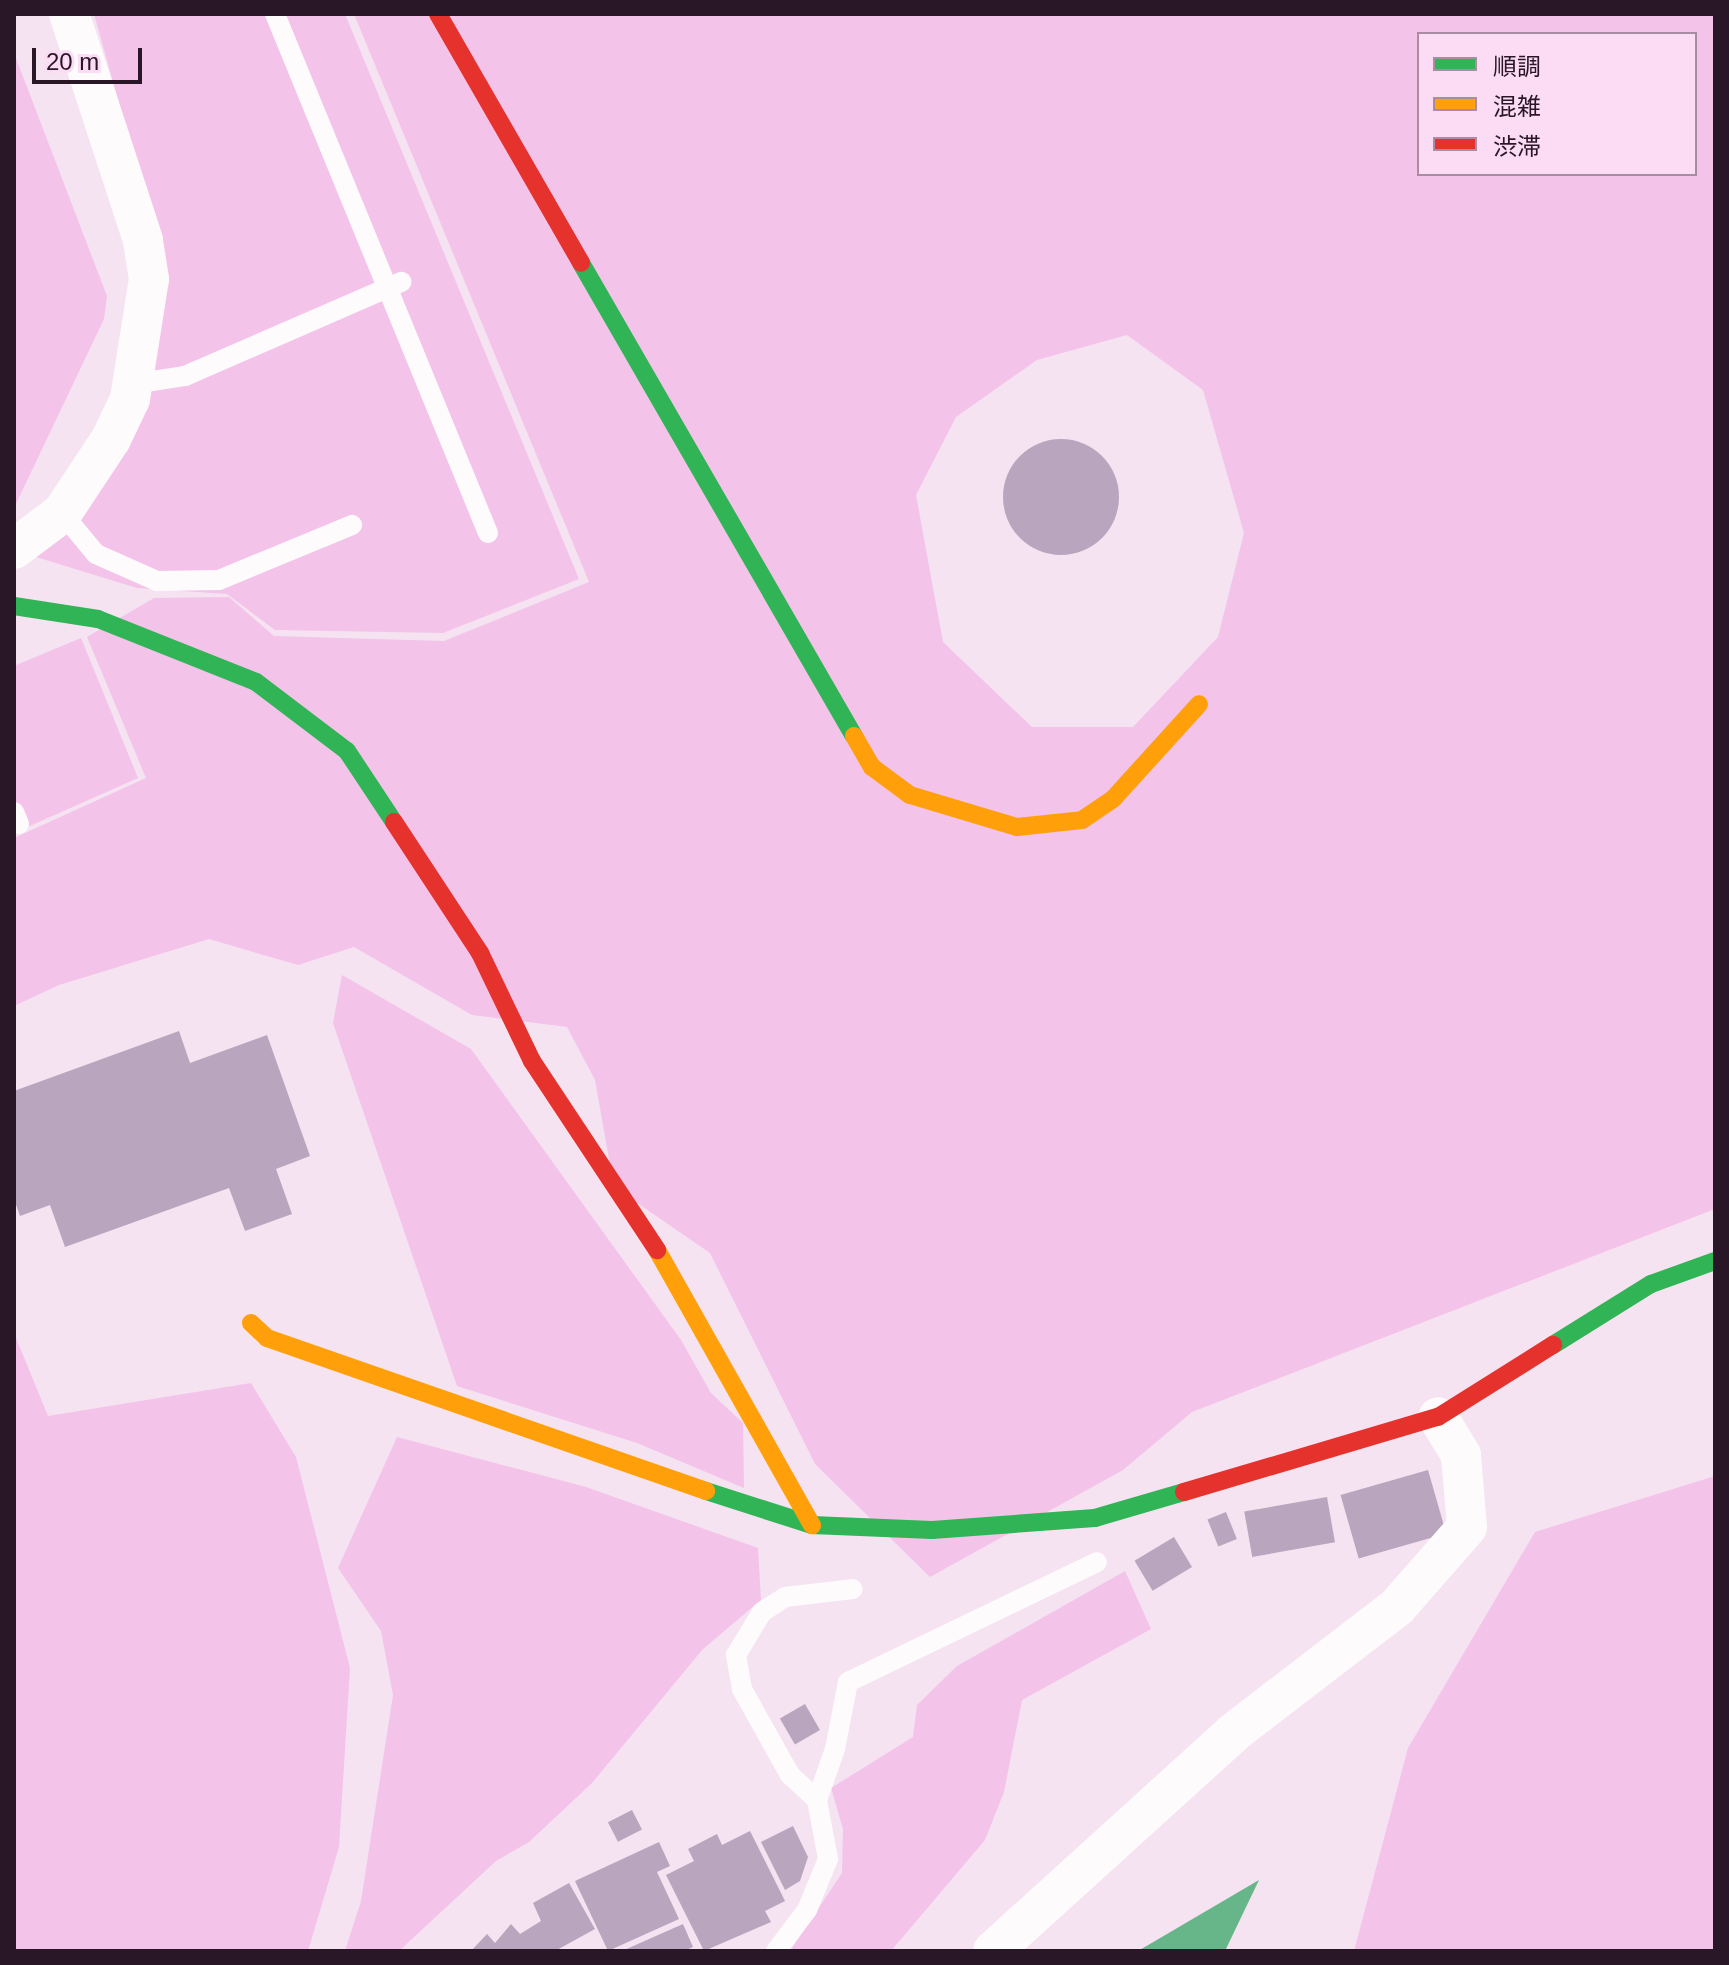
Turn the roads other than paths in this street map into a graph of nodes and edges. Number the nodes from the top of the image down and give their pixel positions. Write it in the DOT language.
graph roads {
  1 [pos="69,14"];
  2 [pos="275,14"];
  3 [pos="438,14"];
  4 [pos="393,286"];
  5 [pos="133,384"];
  6 [pos="62,513"];
  7 [pos="352,525"];
  8 [pos="488,533"];
  9 [pos="14,549"];
  10 [pos="14,606"];
  11 [pos="1199,704"];
  12 [pos="1715,1261"];
  13 [pos="251,1323"];
  14 [pos="1438,1417"];
  15 [pos="812,1525"];
  16 [pos="1097,1562"];
  17 [pos="853,1589"];
  18 [pos="817,1800"];
  19 [pos="776,1951"];
  20 [pos="993,1951"];
  1 -- 5 [label="street"];
  2 -- 4 [label="lane"];
  3 -- 11 [label="street"];
  4 -- 5 [label="lane"];
  4 -- 8 [label="lane"];
  5 -- 6 [label="street"];
  6 -- 7 [label="lane"];
  6 -- 9 [label="street"];
  10 -- 15 [label="street"];
  12 -- 14 [label="street"];
  13 -- 15 [label="street"];
  14 -- 15 [label="street"];
  14 -- 20 [label="street"];
  16 -- 18 [label="lane"];
  17 -- 18 [label="lane"];
  18 -- 19 [label="lane"];
}
